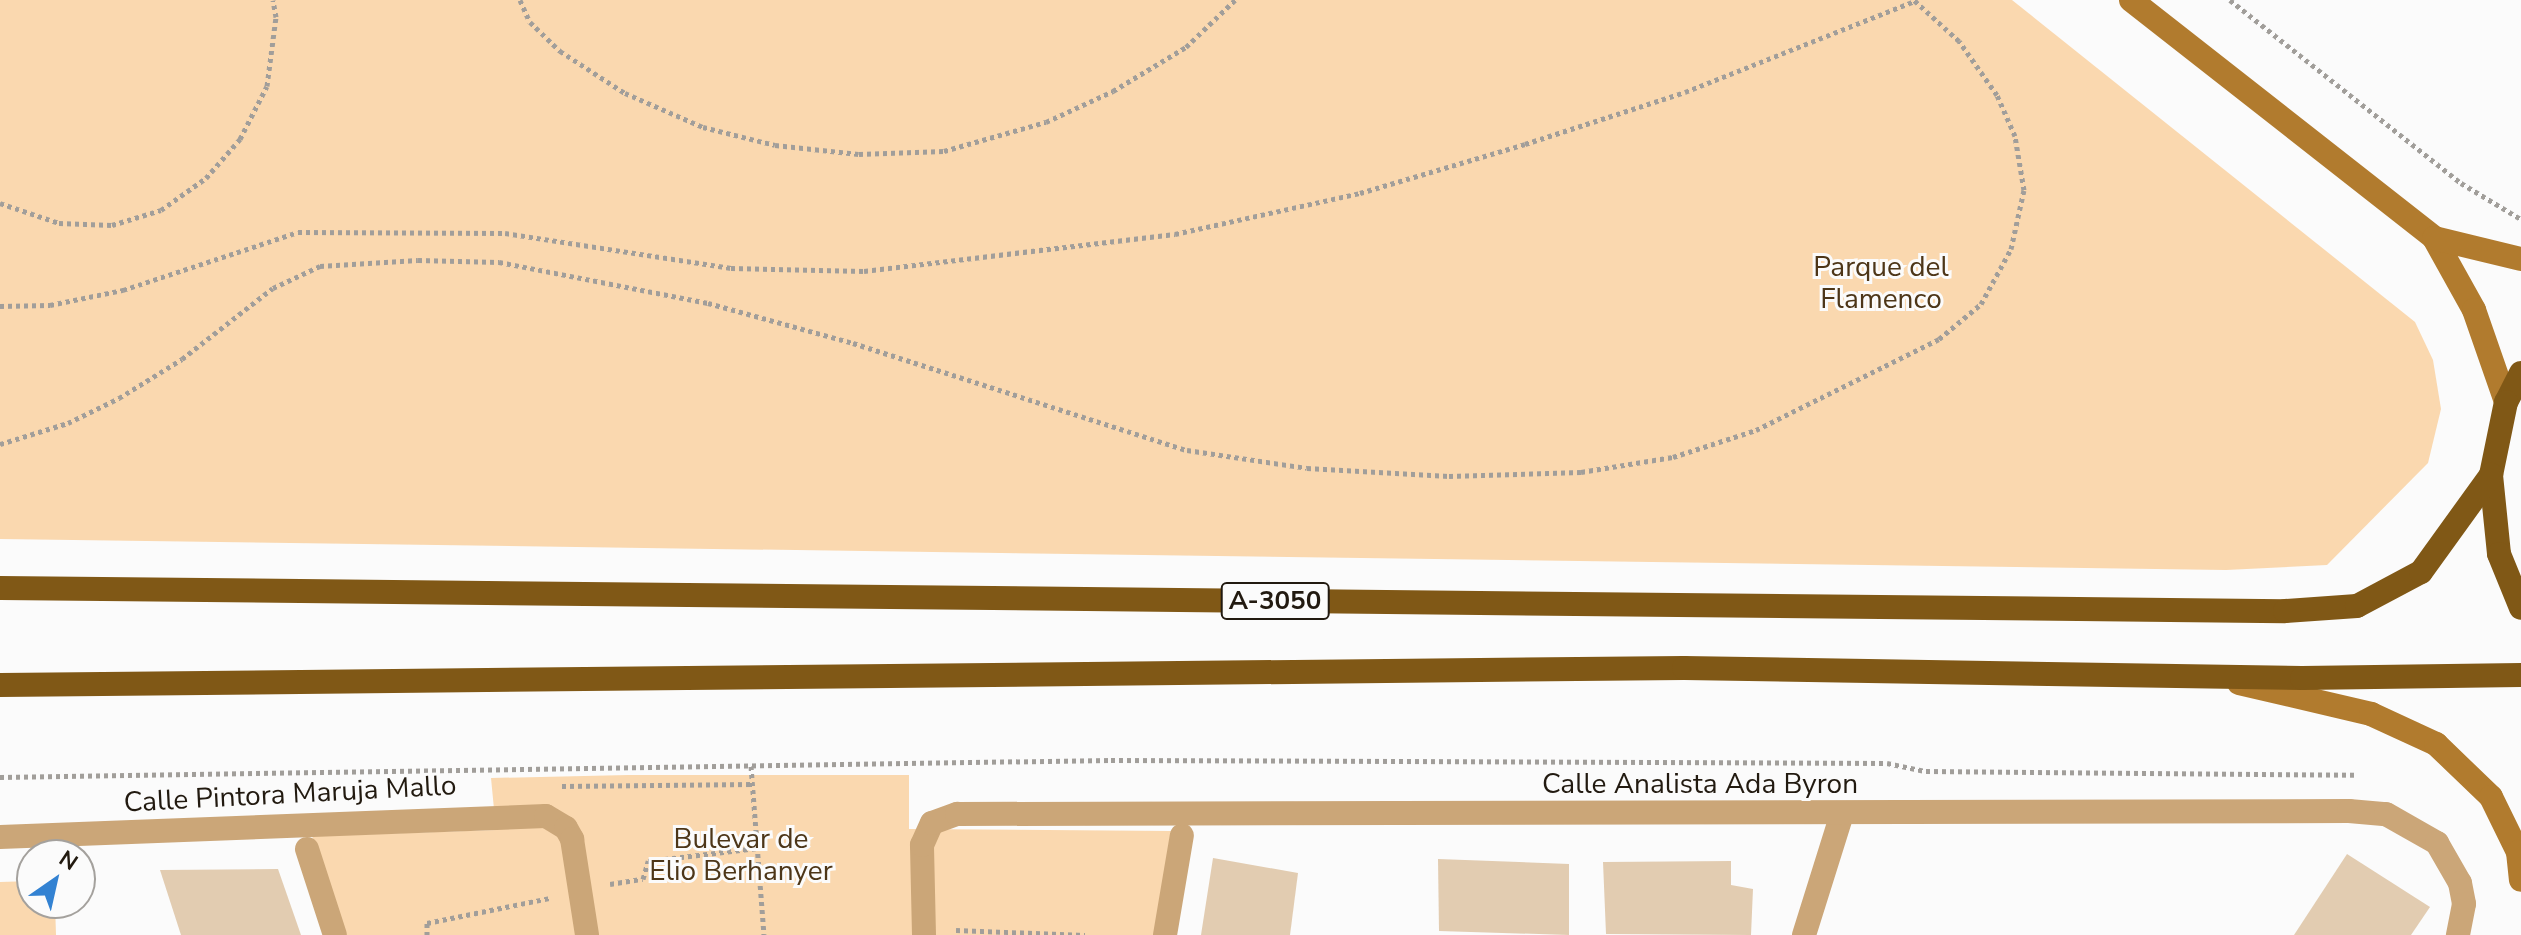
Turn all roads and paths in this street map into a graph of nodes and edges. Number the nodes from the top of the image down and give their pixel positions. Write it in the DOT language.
graph roads {
  1 [pos="273,0"];
  2 [pos="520,0"];
  3 [pos="1235,0"];
  4 [pos="1916,0"];
  5 [pos="2131,0"];
  6 [pos="2230,0"];
  7 [pos="0,203"];
  8 [pos="2521,219"];
  9 [pos="2434,238"];
  10 [pos="2521,259"];
  11 [pos="0,306"];
  12 [pos="2521,373"];
  13 [pos="2506,402"];
  14 [pos="0,444"];
  15 [pos="2491,475"];
  16 [pos="0,588"];
  17 [pos="2521,608"];
  18 [pos="2521,675"];
  19 [pos="2213,676"];
  20 [pos="0,685"];
  21 [pos="751,766"];
  22 [pos="2361,776"];
  23 [pos="0,777"];
  24 [pos="753,784"];
  25 [pos="551,786"];
  26 [pos="1842,814"];
  27 [pos="1182,835"];
  28 [pos="0,837"];
  29 [pos="757,848"];
  30 [pos="307,849"];
  31 [pos="2521,880"];
  32 [pos="581,892"];
  33 [pos="954,930"];
  34 [pos="335,935"];
  35 [pos="427,935"];
  36 [pos="587,935"];
  37 [pos="764,935"];
  38 [pos="924,935"];
  39 [pos="1085,935"];
  40 [pos="1165,935"];
  41 [pos="1804,935"];
  42 [pos="2458,935"];
  1 -- 7 [label="path"];
  2 -- 3 [label="path"];
  4 -- 11 [label="path"];
  4 -- 14 [label="path"];
  5 -- 9 [label="main road"];
  6 -- 8 [label="path"];
  9 -- 10 [label="main road"];
  9 -- 13 [label="main road"];
  12 -- 13 [label="highway"];
  13 -- 15 [label="highway"];
  15 -- 16 [label="highway, A-3050"];
  15 -- 17 [label="highway"];
  18 -- 19 [label="highway"];
  19 -- 20 [label="highway"];
  19 -- 31 [label="main road"];
  21 -- 22 [label="path"];
  21 -- 23 [label="path"];
  21 -- 24 [label="path"];
  24 -- 25 [label="path"];
  24 -- 29 [label="path"];
  26 -- 38 [label="street, Calle Analista Ada Byron"];
  26 -- 41 [label="street"];
  26 -- 42 [label="street, Calle Analista Ada Byron"];
  27 -- 40 [label="street"];
  28 -- 32 [label="street, Calle Pintora Maruja Mallo"];
  29 -- 32 [label="path"];
  29 -- 37 [label="path"];
  30 -- 34 [label="street"];
  32 -- 35 [label="path"];
  32 -- 36 [label="street"];
  33 -- 39 [label="path"];
}
